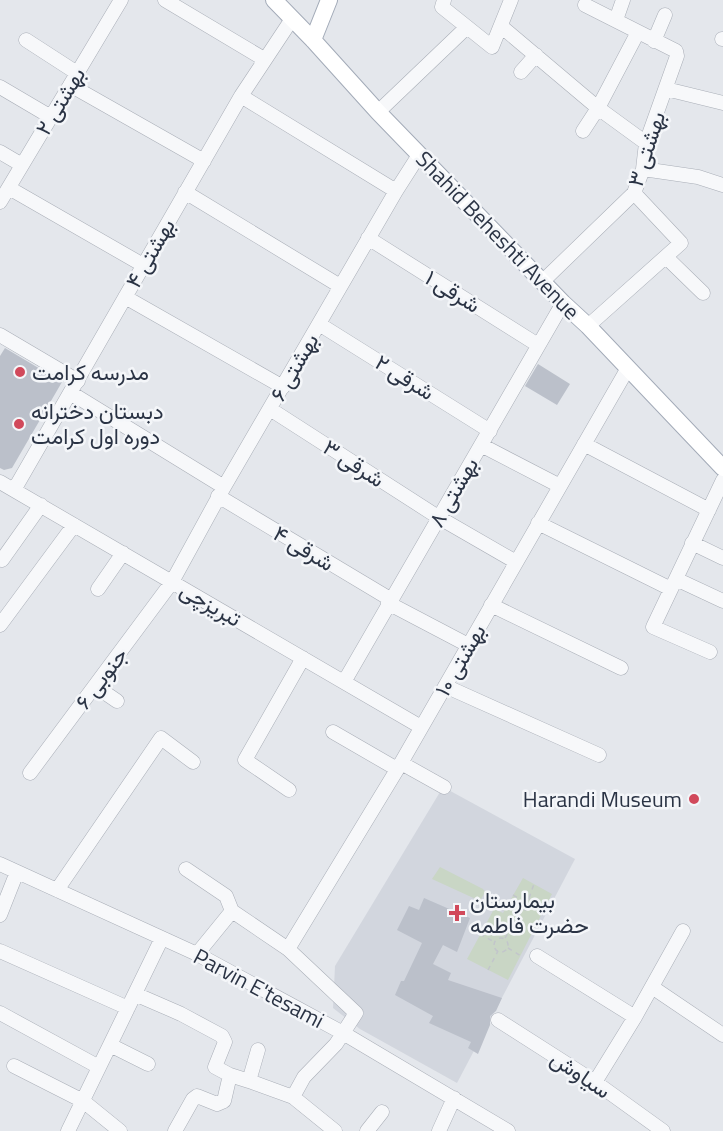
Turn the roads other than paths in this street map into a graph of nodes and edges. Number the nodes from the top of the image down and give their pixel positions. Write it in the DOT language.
graph roads {
  1 [pos="121,0"];
  2 [pos="165,0"];
  3 [pos="273,0"];
  4 [pos="329,0"];
  5 [pos="511,0"];
  6 [pos="623,0"];
  7 [pos="443,3"];
  8 [pos="585,5"];
  9 [pos="665,15"];
  10 [pos="292,19"];
  11 [pos="616,20"];
  12 [pos="467,27"];
  13 [pos="502,27"];
  14 [pos="638,32"];
  15 [pos="26,40"];
  16 [pos="313,40"];
  17 [pos="654,40"];
  18 [pos="536,55"];
  19 [pos="264,59"];
  20 [pos="521,72"];
  21 [pos="74,79"];
  22 [pos="0,87"];
  23 [pos="666,89"];
  24 [pos="241,96"];
  25 [pos="723,103"];
  26 [pos="598,108"];
  27 [pos="378,112"];
  28 [pos="51,117"];
  29 [pos="583,131"];
  30 [pos="646,143"];
  31 [pos="0,152"];
  32 [pos="419,155"];
  33 [pos="204,161"];
  34 [pos="22,165"];
  35 [pos="643,169"];
  36 [pos="723,186"];
  37 [pos="9,188"];
  38 [pos="396,191"];
  39 [pos="185,192"];
  40 [pos="634,193"];
  41 [pos="0,202"];
  42 [pos="368,238"];
  43 [pos="667,258"];
  44 [pos="143,265"];
  45 [pos="543,281"];
  46 [pos="340,286"];
  47 [pos="704,293"];
  48 [pos="125,297"];
  49 [pos="563,303"];
  50 [pos="319,324"];
  51 [pos="588,326"];
  52 [pos="0,335"];
  53 [pos="537,345"];
  54 [pos="628,368"];
  55 [pos="78,381"];
  56 [pos="283,387"];
  57 [pos="71,393"];
  58 [pos="270,409"];
  59 [pos="490,430"];
  60 [pos="584,444"];
  61 [pos="481,445"];
  62 [pos="723,468"];
  63 [pos="723,480"];
  64 [pos="0,482"];
  65 [pos="560,486"];
  66 [pos="14,490"];
  67 [pos="221,492"];
  68 [pos="41,506"];
  69 [pos="708,510"];
  70 [pos="438,517"];
  71 [pos="538,523"];
  72 [pos="74,525"];
  73 [pos="692,543"];
  74 [pos="123,553"];
  75 [pos="723,558"];
  76 [pos="1,559"];
  77 [pos="516,562"];
  78 [pos="172,582"];
  79 [pos="673,584"];
  80 [pos="98,589"];
  81 [pos="389,601"];
  82 [pos="723,601"];
  83 [pos="491,605"];
  84 [pos="0,625"];
  85 [pos="468,645"];
  86 [pos="710,652"];
  87 [pos="303,658"];
  88 [pos="621,668"];
  89 [pos="344,682"];
  90 [pos="95,686"];
  91 [pos="445,686"];
  92 [pos="117,701"];
  93 [pos="422,727"];
  94 [pos="333,732"];
  95 [pos="599,755"];
  96 [pos="193,762"];
  97 [pos="399,766"];
  98 [pos="30,773"];
  99 [pos="444,787"];
  100 [pos="289,790"];
  101 [pos="0,864"];
  102 [pos="186,869"];
  103 [pos="17,872"];
  104 [pos="57,890"];
  105 [pos="232,911"];
  106 [pos="0,915"];
  107 [pos="683,931"];
  108 [pos="162,938"];
  109 [pos="288,949"];
  110 [pos="0,951"];
  111 [pos="197,954"];
  112 [pos="537,956"];
  113 [pos="652,987"];
  114 [pos="135,994"];
  115 [pos="128,1008"];
  116 [pos="0,1013"];
  117 [pos="635,1017"];
  118 [pos="498,1020"];
  119 [pos="344,1033"];
  120 [pos="723,1035"];
  121 [pos="110,1044"];
  122 [pos="258,1050"];
  123 [pos="148,1064"];
  124 [pos="14,1066"];
  125 [pos="99,1067"];
  126 [pos="230,1075"];
  127 [pos="249,1081"];
  128 [pos="595,1082"];
  129 [pos="293,1097"];
  130 [pos="454,1098"];
  131 [pos="82,1101"];
  132 [pos="382,1112"];
  133 [pos="486,1125"];
  134 [pos="68,1131"];
  135 [pos="120,1131"];
  136 [pos="175,1131"];
  137 [pos="335,1131"];
  138 [pos="368,1131"];
  139 [pos="439,1131"];
  140 [pos="508,1131"];
  141 [pos="663,1131"];
  1 -- 21 [label="street, بهشتی ۲"];
  2 -- 19 [label="street"];
  3 -- 10 [label="main road, Shahid Beheshti Avenue"];
  4 -- 16 [label="main road"];
  5 -- 13 [label="street"];
  6 -- 11 [label="street"];
  7 -- 12 [label="street"];
  8 -- 11 [label="street"];
  9 -- 17 [label="street"];
  10 -- 16 [label="main road, Shahid Beheshti Avenue"];
  10 -- 19 [label="street, بهشتی ۴"];
  11 -- 14 [label="street"];
  12 -- 13 [label="street"];
  12 -- 27 [label="street"];
  13 -- 18 [label="street"];
  14 -- 17 [label="street"];
  14 -- 26 [label="street"];
  15 -- 21 [label="street"];
  16 -- 27 [label="main road, Shahid Beheshti Avenue"];
  17 -- 23 [label="street, بهشتی ۳"];
  18 -- 20 [label="street"];
  18 -- 26 [label="street"];
  19 -- 24 [label="street, بهشتی ۴"];
  21 -- 28 [label="street, بهشتی ۲"];
  21 -- 33 [label="street"];
  22 -- 28 [label="street"];
  23 -- 25 [label="street"];
  23 -- 30 [label="street, بهشتی ۳"];
  24 -- 33 [label="street, بهشتی ۴"];
  24 -- 38 [label="street"];
  26 -- 29 [label="street"];
  26 -- 30 [label="street"];
  27 -- 32 [label="main road, Shahid Beheshti Avenue"];
  28 -- 34 [label="street, بهشتی ۲"];
  30 -- 35 [label="street, بهشتی ۳"];
  31 -- 34 [label="street"];
  32 -- 38 [label="street, بهشتی ۶"];
  32 -- 45 [label="main road, Shahid Beheshti Avenue"];
  33 -- 39 [label="street, بهشتی ۴"];
  34 -- 37 [label="street, بهشتی ۲"];
  35 -- 36 [label="street"];
  35 -- 40 [label="street, بهشتی ۳"];
  37 -- 41 [label="street, بهشتی ۲"];
  37 -- 44 [label="street"];
  38 -- 42 [label="street, بهشتی ۶"];
  39 -- 44 [label="street, بهشتی ۴"];
  39 -- 46 [label="street"];
  40 -- 43 [label="street"];
  40 -- 45 [label="street, بهشتی ۳"];
  42 -- 46 [label="street, بهشتی ۶"];
  42 -- 53 [label="street, شرقی ۱"];
  43 -- 47 [label="street"];
  43 -- 51 [label="street"];
  44 -- 48 [label="street, بهشتی ۴"];
  45 -- 49 [label="main road, Shahid Beheshti Avenue"];
  46 -- 50 [label="street, بهشتی ۶"];
  48 -- 55 [label="street, بهشتی ۴"];
  48 -- 56 [label="street"];
  49 -- 51 [label="main road, Shahid Beheshti Avenue"];
  49 -- 53 [label="street, بهشتی ۸"];
  50 -- 56 [label="street, بهشتی ۶"];
  50 -- 59 [label="street, شرقی ۲"];
  51 -- 54 [label="main road, Shahid Beheshti Avenue"];
  52 -- 55 [label="street"];
  53 -- 59 [label="street, بهشتی ۸"];
  54 -- 60 [label="street, بهشتی ۱۰"];
  54 -- 62 [label="main road, Shahid Beheshti Avenue"];
  55 -- 57 [label="street, بهشتی ۴"];
  56 -- 58 [label="street, بهشتی ۶"];
  57 -- 66 [label="street, بهشتی ۴"];
  57 -- 67 [label="street, شرقی ۴"];
  58 -- 67 [label="street, بهشتی ۶"];
  58 -- 70 [label="street, شرقی ۳"];
  59 -- 61 [label="street, بهشتی ۸"];
  60 -- 65 [label="street, بهشتی ۱۰"];
  60 -- 69 [label="street"];
  61 -- 65 [label="street"];
  61 -- 70 [label="street, بهشتی ۸"];
  63 -- 69 [label="street"];
  64 -- 66 [label="street, تبریزچی"];
  65 -- 71 [label="street, بهشتی ۱۰"];
  66 -- 68 [label="street, تبریزچی"];
  67 -- 78 [label="street, بهشتی ۶"];
  67 -- 81 [label="street, شرقی ۴"];
  68 -- 72 [label="street, تبریزچی"];
  68 -- 76 [label="street"];
  69 -- 73 [label="street"];
  70 -- 77 [label="street, شرقی ۳"];
  70 -- 81 [label="street, بهشتی ۸"];
  71 -- 77 [label="street, بهشتی ۱۰"];
  71 -- 79 [label="street"];
  72 -- 74 [label="street, تبریزچی"];
  72 -- 84 [label="street"];
  73 -- 75 [label="street"];
  73 -- 79 [label="street"];
  74 -- 78 [label="street, تبریزچی"];
  74 -- 80 [label="street"];
  77 -- 83 [label="street, بهشتی ۱۰"];
  78 -- 87 [label="street, تبریزچی"];
  78 -- 90 [label="street, جنوبی ۶"];
  79 -- 82 [label="street"];
  79 -- 86 [label="street"];
  81 -- 85 [label="street, شرقی ۴"];
  81 -- 89 [label="street, بهشتی ۸"];
  83 -- 85 [label="street, بهشتی ۱۰"];
  83 -- 88 [label="street"];
  85 -- 91 [label="street, بهشتی ۱۰"];
  87 -- 89 [label="street, تبریزچی"];
  87 -- 100 [label="street"];
  89 -- 93 [label="street, تبریزچی"];
  90 -- 92 [label="street"];
  90 -- 98 [label="street, جنوبی ۶"];
  91 -- 93 [label="street, بهشتی ۱۰"];
  91 -- 95 [label="street"];
  93 -- 97 [label="street, بهشتی ۱۰"];
  94 -- 97 [label="street"];
  96 -- 104 [label="street"];
  97 -- 99 [label="street"];
  97 -- 109 [label="street, بهشتی ۱۰"];
  101 -- 103 [label="street, Parvin E'tesami"];
  102 -- 105 [label="street"];
  103 -- 104 [label="street, Parvin E'tesami"];
  103 -- 106 [label="street"];
  104 -- 108 [label="street, Parvin E'tesami"];
  105 -- 109 [label="street"];
  105 -- 111 [label="street"];
  107 -- 113 [label="street"];
  108 -- 111 [label="street, Parvin E'tesami"];
  108 -- 114 [label="street"];
  109 -- 119 [label="street"];
  110 -- 115 [label="street"];
  111 -- 119 [label="street, Parvin E'tesami"];
  112 -- 117 [label="street"];
  113 -- 117 [label="street"];
  113 -- 120 [label="street"];
  114 -- 115 [label="street"];
  114 -- 126 [label="street"];
  115 -- 121 [label="street"];
  116 -- 125 [label="street"];
  117 -- 128 [label="street"];
  118 -- 128 [label="street, سیاوش"];
  119 -- 129 [label="street"];
  119 -- 130 [label="street, Parvin E'tesami"];
  121 -- 123 [label="street"];
  121 -- 125 [label="street"];
  122 -- 127 [label="street"];
  124 -- 131 [label="street"];
  125 -- 131 [label="street"];
  126 -- 127 [label="street"];
  126 -- 136 [label="street"];
  127 -- 129 [label="street"];
  128 -- 141 [label="street, سیاوش"];
  129 -- 137 [label="street"];
  130 -- 133 [label="street, Parvin E'tesami"];
  130 -- 139 [label="street"];
  131 -- 134 [label="street"];
  131 -- 135 [label="street"];
  132 -- 138 [label="street"];
  133 -- 140 [label="street, Parvin E'tesami"];
}
